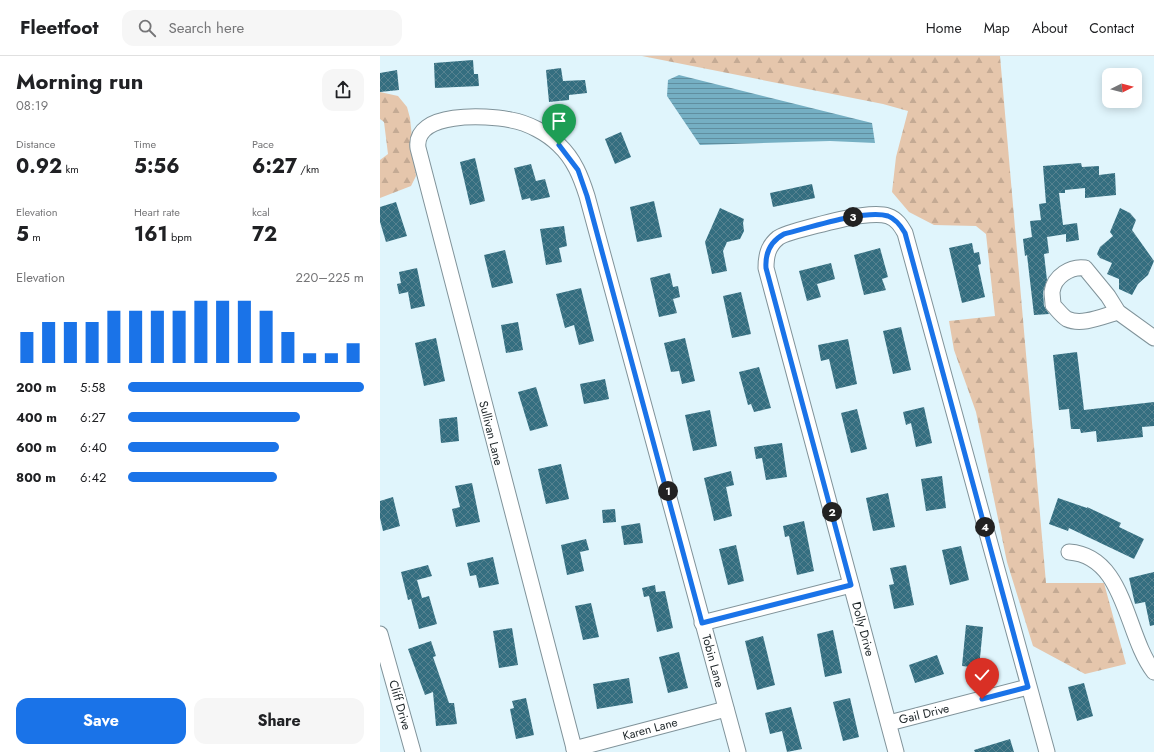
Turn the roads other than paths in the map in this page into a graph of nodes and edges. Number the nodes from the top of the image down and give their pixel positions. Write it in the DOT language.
graph roads {
  1 [pos="437,123"];
  2 [pos="1118,312"];
  3 [pos="1154,338"];
  4 [pos="1069,552"];
  5 [pos="851,585"];
  6 [pos="702,623"];
  7 [pos="380,634"];
  8 [pos="1154,672"];
  9 [pos="1028,687"];
  10 [pos="726,709"];
  11 [pos="889,723"];
  12 [pos="574,751"];
  13 [pos="413,752"];
  14 [pos="738,752"];
  15 [pos="896,752"];
  16 [pos="1047,752"];
  1 -- 6 [label="street, Tobin Lane"];
  1 -- 12 [label="street, Sullivan Lane"];
  2 -- 3 [label="street"];
  4 -- 8 [label="street"];
  5 -- 6 [label="street"];
  5 -- 9 [label="street, Dolly Drive"];
  5 -- 11 [label="street, Dolly Drive"];
  6 -- 10 [label="street, Tobin Lane"];
  7 -- 13 [label="street, Cliff Drive"];
  9 -- 11 [label="street, Gail Drive"];
  9 -- 16 [label="street"];
  10 -- 12 [label="street, Karen Lane"];
  10 -- 14 [label="street, Tobin Lane"];
  11 -- 15 [label="street, Dolly Drive"];
}
